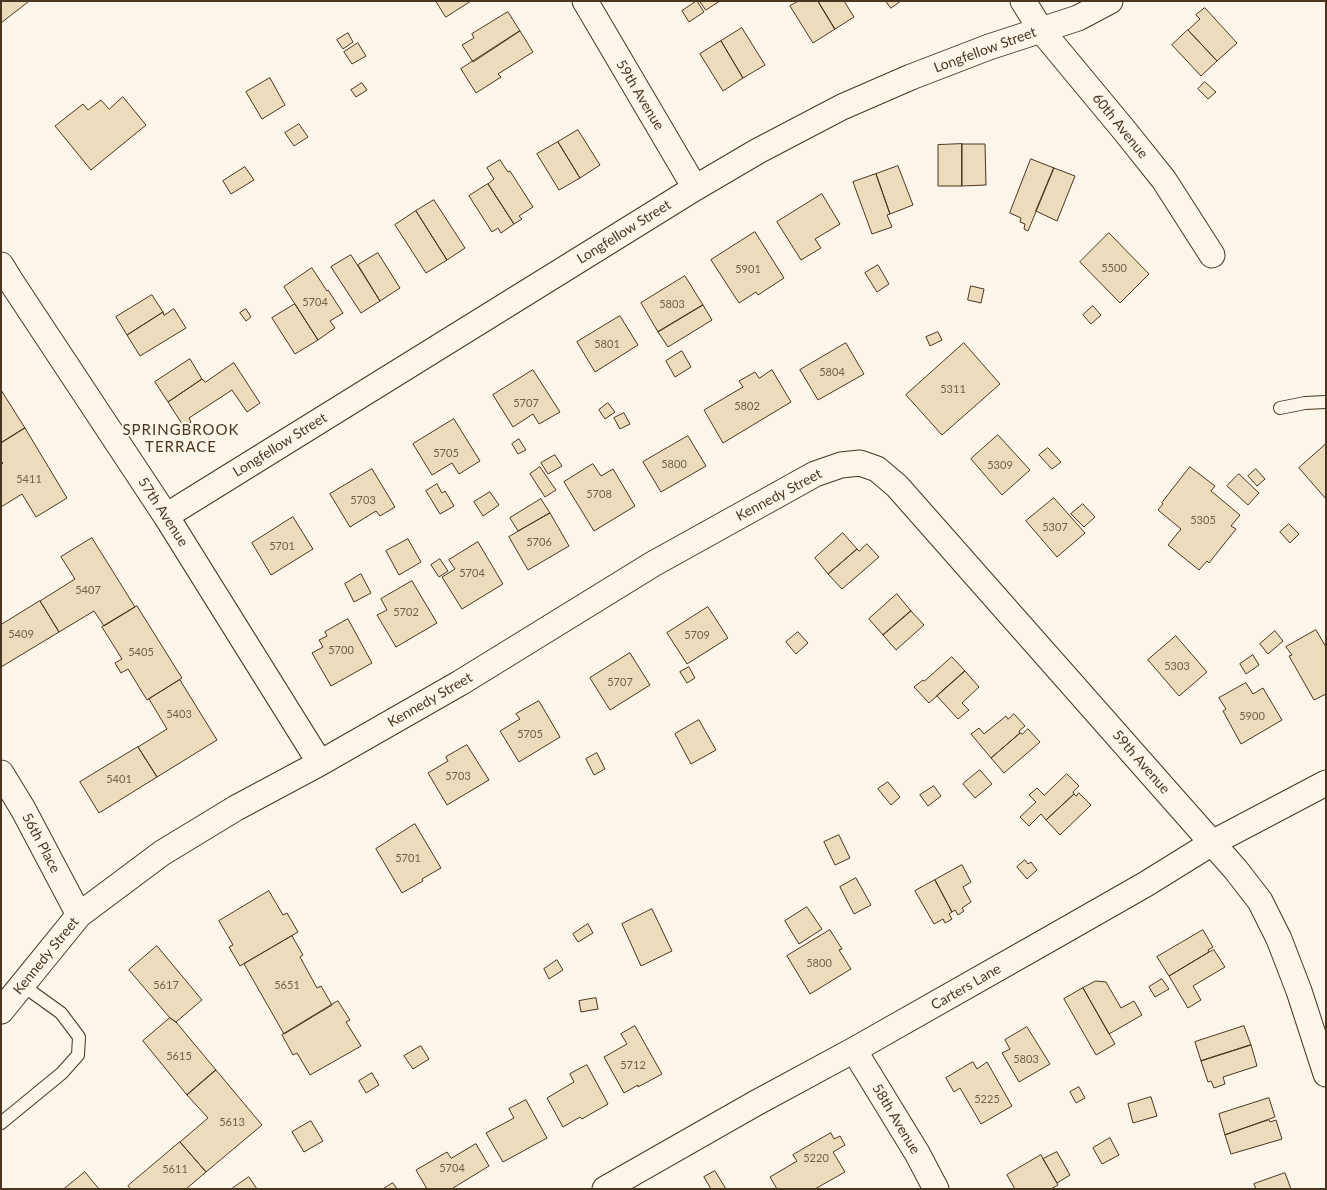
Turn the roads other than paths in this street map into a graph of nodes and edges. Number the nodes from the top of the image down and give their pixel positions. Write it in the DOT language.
graph roads {
  1 [pos="585,1"];
  2 [pos="1023,1"];
  3 [pos="1110,1"];
  4 [pos="1041,30"];
  5 [pos="695,188"];
  6 [pos="1212,255"];
  7 [pos="1,265"];
  8 [pos="1326,402"];
  9 [pos="1280,408"];
  10 [pos="897,486"];
  11 [pos="166,516"];
  12 [pos="320,763"];
  13 [pos="1,773"];
  14 [pos="1326,783"];
  15 [pos="1212,843"];
  16 [pos="78,915"];
  17 [pos="22,985"];
  18 [pos="1,1011"];
  19 [pos="854,1050"];
  20 [pos="1326,1074"];
  21 [pos="1,1123"];
  22 [pos="605,1189"];
  23 [pos="936,1189"];
  1 -- 5 [label="street, 59th Avenue"];
  2 -- 4 [label="street, 60th Avenue"];
  3 -- 4 [label="street, Longfellow Street"];
  4 -- 5 [label="street, Longfellow Street"];
  4 -- 6 [label="street, 60th Avenue"];
  5 -- 11 [label="street, Longfellow Street"];
  7 -- 11 [label="street, 57th Avenue"];
  8 -- 9 [label="lane"];
  10 -- 12 [label="street, Kennedy Street"];
  10 -- 15 [label="street, 59th Avenue"];
  11 -- 12 [label="street, 57th Avenue"];
  12 -- 16 [label="street, Kennedy Street"];
  13 -- 16 [label="street, 56th Place"];
  14 -- 15 [label="street, Carters Lane"];
  15 -- 19 [label="street, Carters Lane"];
  15 -- 20 [label="street, 59th Avenue"];
  16 -- 17 [label="street, Kennedy Street"];
  17 -- 18 [label="street, Kennedy Street"];
  17 -- 21 [label="lane"];
  19 -- 22 [label="street, Carters Lane"];
  19 -- 23 [label="street, 58th Avenue"];
}
